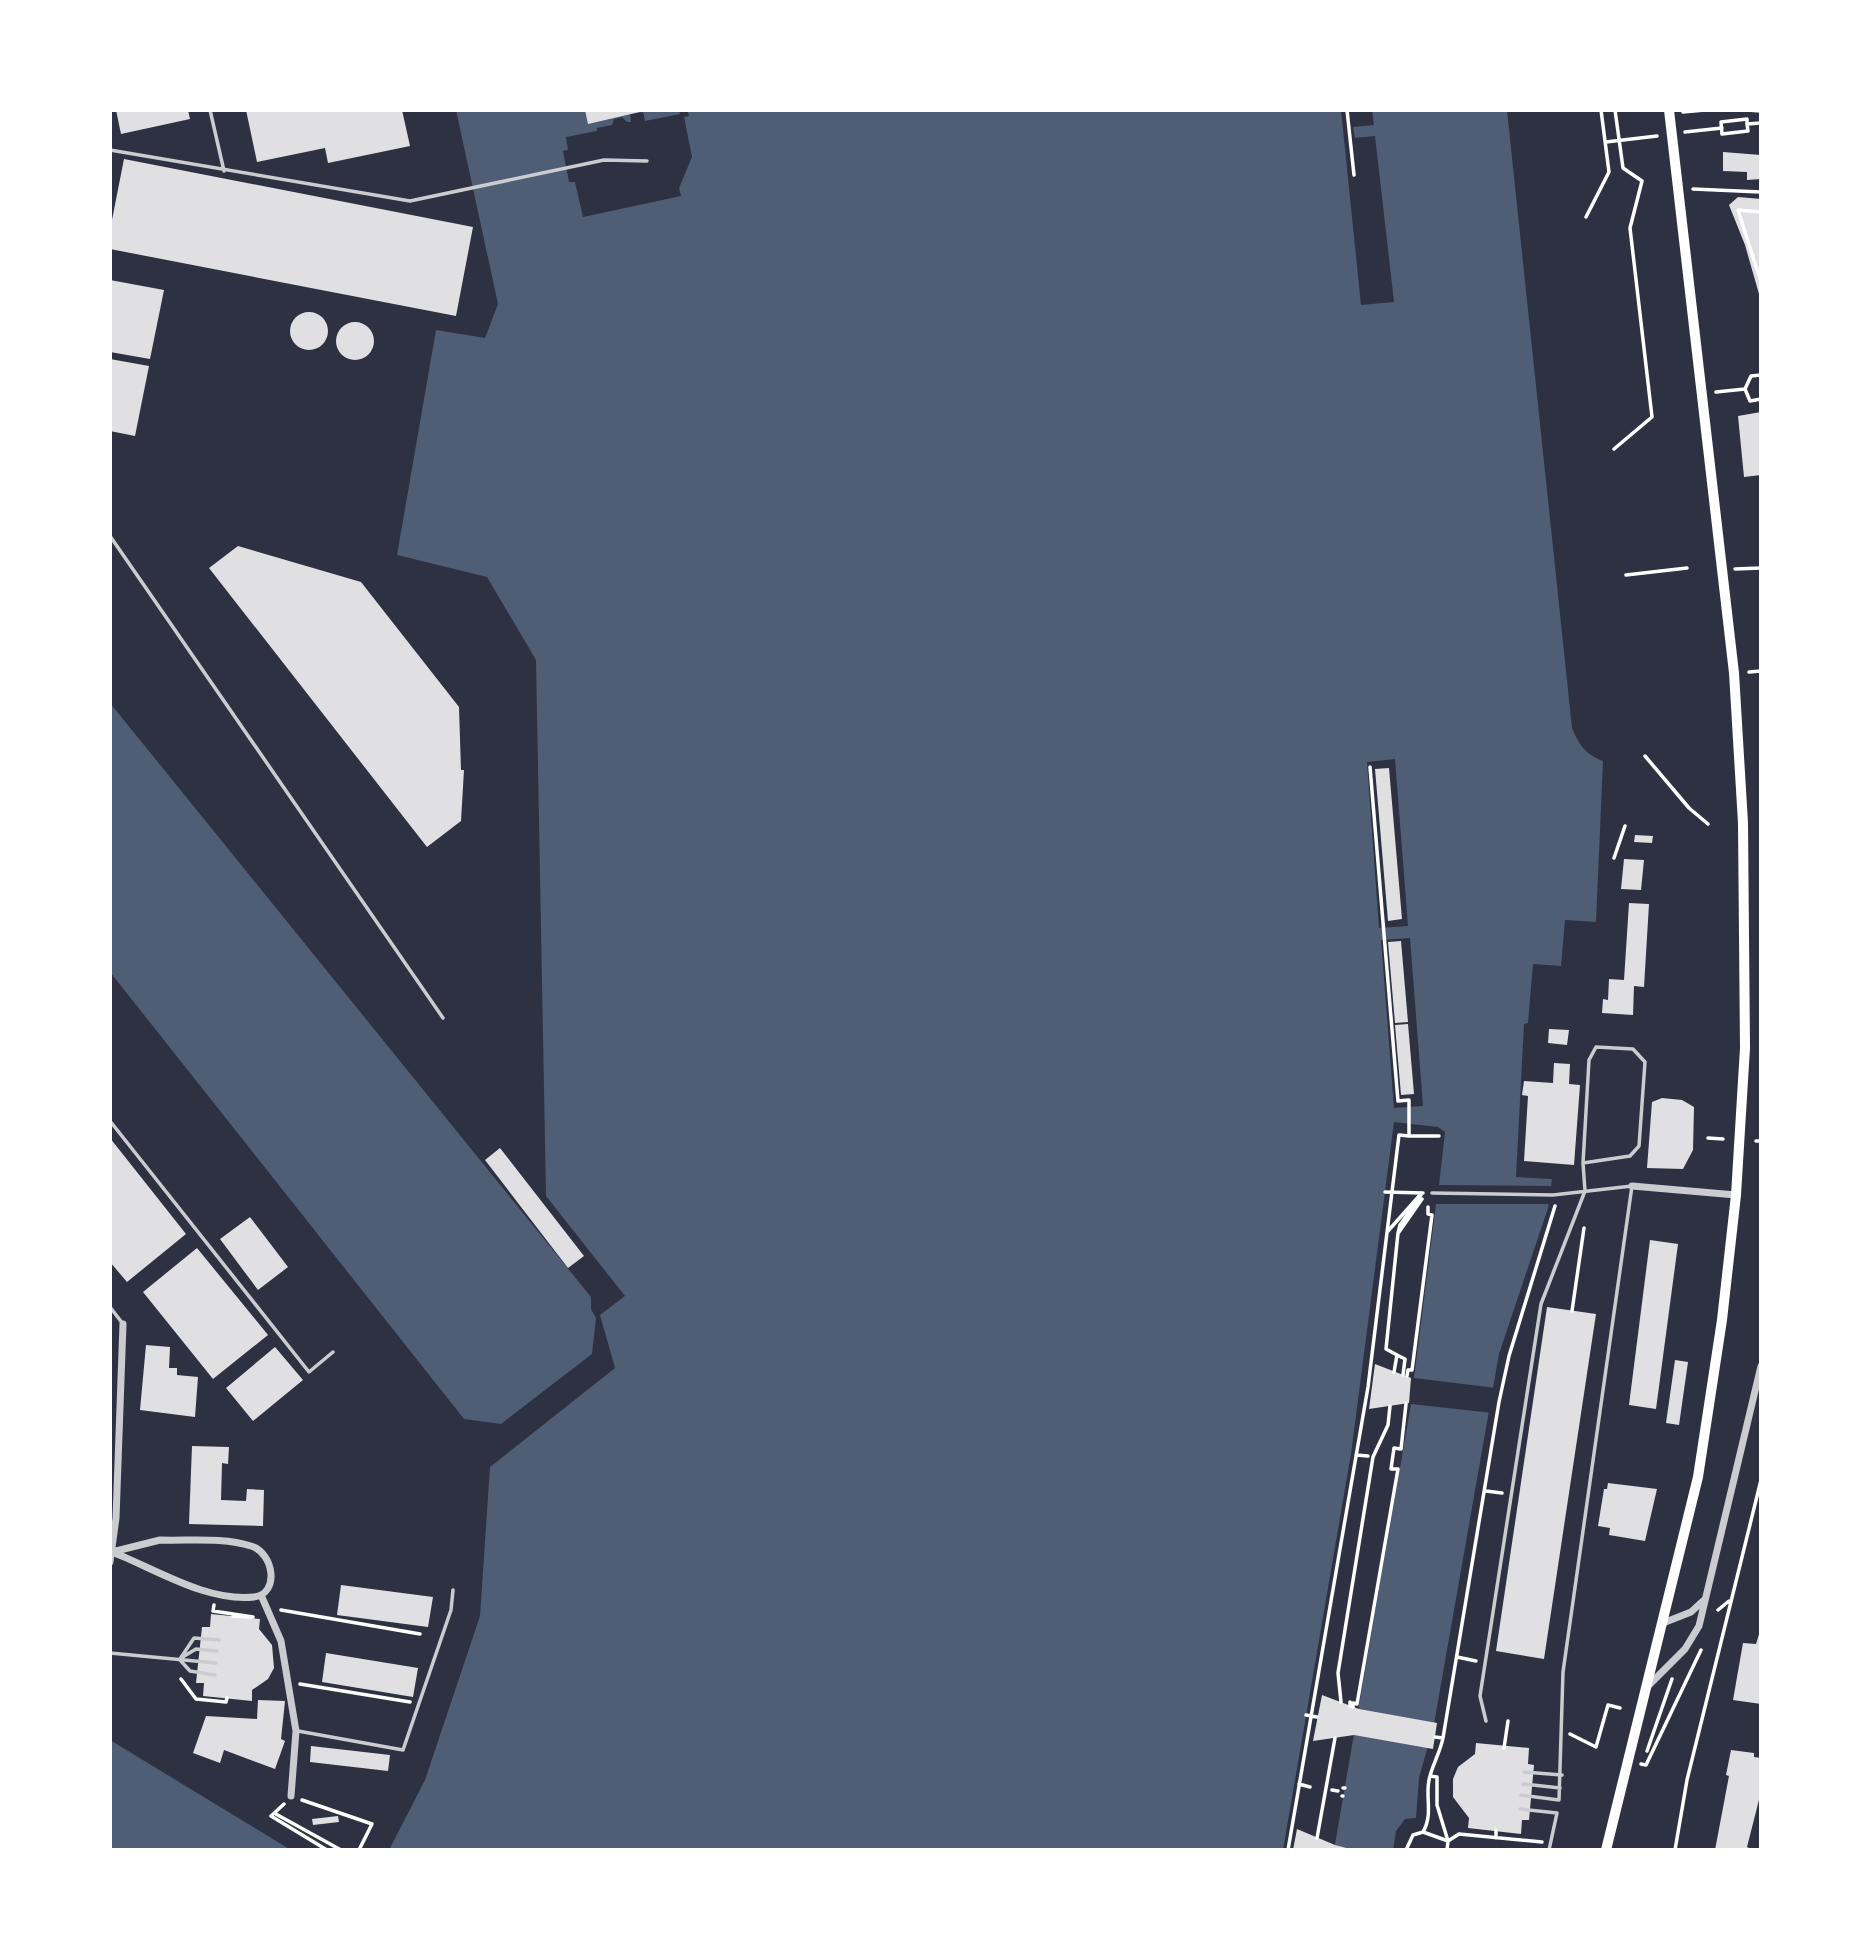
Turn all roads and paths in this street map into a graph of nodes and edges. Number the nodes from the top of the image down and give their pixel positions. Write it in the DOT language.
graph roads {
  1 [pos="210,110"];
  2 [pos="1347,110"];
  3 [pos="1601,110"];
  4 [pos="1615,110"];
  5 [pos="1705,110"];
  6 [pos="1748,110"];
  7 [pos="1761,111"];
  8 [pos="1669,112"];
  9 [pos="1761,123"];
  10 [pos="1747,124"];
  11 [pos="1619,140"];
  12 [pos="1607,142"];
  13 [pos="110,150"];
  14 [pos="647,161"];
  15 [pos="224,171"];
  16 [pos="1354,175"];
  17 [pos="1679,188"];
  18 [pos="1761,192"];
  19 [pos="1761,212"];
  20 [pos="1587,216"];
  21 [pos="1761,282"];
  22 [pos="1761,375"];
  23 [pos="1745,389"];
  24 [pos="1702,393"];
  25 [pos="1761,399"];
  26 [pos="1614,449"];
  27 [pos="110,536"];
  28 [pos="1686,568"];
  29 [pos="1761,568"];
  30 [pos="1723,569"];
  31 [pos="1626,575"];
  32 [pos="1645,756"];
  33 [pos="1370,767"];
  34 [pos="1708,824"];
  35 [pos="1625,826"];
  36 [pos="1614,858"];
  37 [pos="443,1018"];
  38 [pos="110,1121"];
  39 [pos="1409,1136"];
  40 [pos="1440,1136"];
  41 [pos="1708,1138"];
  42 [pos="1723,1139"];
  43 [pos="1583,1163"];
  44 [pos="1632,1186"];
  45 [pos="1585,1191"];
  46 [pos="1385,1192"];
  47 [pos="1392,1193"];
  48 [pos="1432,1193"];
  49 [pos="1553,1195"];
  50 [pos="1735,1195"];
  51 [pos="1420,1202"];
  52 [pos="1428,1207"];
  53 [pos="1585,1221"];
  54 [pos="1387,1233"];
  55 [pos="110,1307"];
  56 [pos="1572,1311"];
  57 [pos="123,1324"];
  58 [pos="332,1352"];
  59 [pos="1396,1355"];
  60 [pos="1761,1366"];
  61 [pos="1394,1372"];
  62 [pos="1406,1404"];
  63 [pos="1391,1406"];
  64 [pos="1356,1455"];
  65 [pos="1368,1456"];
  66 [pos="1761,1480"];
  67 [pos="113,1552"];
  68 [pos="110,1562"];
  69 [pos="453,1590"];
  70 [pos="261,1595"];
  71 [pos="1704,1600"];
  72 [pos="1729,1601"];
  73 [pos="268,1609"];
  74 [pos="1714,1618"];
  75 [pos="1663,1623"];
  76 [pos="420,1633"];
  77 [pos="219,1640"];
  78 [pos="1704,1642"];
  79 [pos="217,1651"];
  80 [pos="110,1653"];
  81 [pos="1457,1657"];
  82 [pos="180,1659"];
  83 [pos="1677,1659"];
  84 [pos="216,1663"];
  85 [pos="1485,1663"];
  86 [pos="215,1675"];
  87 [pos="179,1676"];
  88 [pos="288,1682"];
  89 [pos="1648,1686"];
  90 [pos="227,1698"];
  91 [pos="1341,1702"];
  92 [pos="419,1703"];
  93 [pos="1351,1705"];
  94 [pos="1620,1708"];
  95 [pos="1309,1716"];
  96 [pos="1317,1717"];
  97 [pos="1486,1721"];
  98 [pos="1508,1721"];
  99 [pos="1559,1728"];
  100 [pos="296,1731"];
  101 [pos="1435,1737"];
  102 [pos="1335,1738"];
  103 [pos="1443,1738"];
  104 [pos="1504,1748"];
  105 [pos="1628,1763"];
  106 [pos="1524,1772"];
  107 [pos="1562,1775"];
  108 [pos="1430,1776"];
  109 [pos="1299,1784"];
  110 [pos="1523,1784"];
  111 [pos="1310,1787"];
  112 [pos="1560,1788"];
  113 [pos="1332,1790"];
  114 [pos="1338,1791"];
  115 [pos="291,1796"];
  116 [pos="1521,1796"];
  117 [pos="1520,1809"];
  118 [pos="274,1813"];
  119 [pos="1496,1830"];
  120 [pos="1423,1832"];
  121 [pos="1317,1838"];
  122 [pos="1496,1838"];
  123 [pos="1448,1841"];
  124 [pos="1551,1843"];
  125 [pos="327,1850"];
  126 [pos="341,1850"];
  127 [pos="359,1850"];
  128 [pos="1288,1850"];
  129 [pos="1406,1850"];
  130 [pos="1447,1850"];
  131 [pos="1549,1850"];
  132 [pos="1606,1850"];
  133 [pos="1675,1850"];
  1 -- 15 [label="lane"];
  2 -- 16 [label="path"];
  3 -- 12 [label="path"];
  4 -- 11 [label="path"];
  5 -- 8 [label="path"];
  6 -- 7 [label="path"];
  8 -- 17 [label="main road"];
  9 -- 10 [label="path"];
  10 -- 10 [label="path"];
  11 -- 12 [label="path"];
  11 -- 26 [label="path"];
  12 -- 20 [label="path"];
  13 -- 15 [label="lane"];
  14 -- 15 [label="lane"];
  17 -- 18 [label="path"];
  17 -- 24 [label="main road"];
  19 -- 21 [label="path"];
  22 -- 23 [label="path"];
  23 -- 24 [label="path"];
  23 -- 25 [label="path"];
  24 -- 30 [label="main road"];
  27 -- 37 [label="lane"];
  28 -- 31 [label="path"];
  29 -- 30 [label="path"];
  30 -- 50 [label="main road"];
  32 -- 34 [label="path"];
  33 -- 39 [label="path"];
  35 -- 36 [label="path"];
  38 -- 58 [label="lane"];
  39 -- 40 [label="path"];
  39 -- 47 [label="path"];
  41 -- 42 [label="path"];
  43 -- 43 [label="lane"];
  43 -- 45 [label="lane"];
  44 -- 45 [label="lane"];
  44 -- 50 [label="street"];
  44 -- 99 [label="lane"];
  45 -- 49 [label="lane"];
  45 -- 85 [label="lane"];
  46 -- 47 [label="path"];
  47 -- 54 [label="path"];
  47 -- 54 [label="path"];
  48 -- 49 [label="lane"];
  49 -- 81 [label="path"];
  50 -- 75 [label="main road"];
  51 -- 59 [label="path"];
  52 -- 59 [label="path"];
  53 -- 56 [label="path"];
  54 -- 64 [label="path"];
  55 -- 57 [label="lane"];
  57 -- 67 [label="street"];
  59 -- 61 [label="path"];
  60 -- 71 [label="street"];
  62 -- 93 [label="path"];
  63 -- 91 [label="path"];
  64 -- 65 [label="path"];
  64 -- 95 [label="path"];
  66 -- 72 [label="path"];
  67 -- 68 [label="street"];
  67 -- 70 [label="street"];
  67 -- 70 [label="street"];
  69 -- 92 [label="lane"];
  70 -- 73 [label="street"];
  71 -- 75 [label="street"];
  71 -- 83 [label="street"];
  72 -- 74 [label="path"];
  72 -- 133 [label="path"];
  73 -- 76 [label="path"];
  73 -- 88 [label="street"];
  75 -- 89 [label="main road"];
  77 -- 82 [label="lane"];
  78 -- 105 [label="path"];
  79 -- 82 [label="lane"];
  80 -- 82 [label="lane"];
  81 -- 85 [label="path"];
  81 -- 103 [label="path"];
  82 -- 84 [label="lane"];
  82 -- 86 [label="lane"];
  83 -- 89 [label="street"];
  83 -- 105 [label="path"];
  85 -- 97 [label="lane"];
  87 -- 90 [label="path"];
  88 -- 92 [label="path"];
  88 -- 100 [label="street"];
  89 -- 105 [label="main road"];
  92 -- 100 [label="lane"];
  94 -- 99 [label="path"];
  95 -- 96 [label="path"];
  95 -- 109 [label="path"];
  98 -- 104 [label="path"];
  99 -- 107 [label="lane"];
  100 -- 115 [label="street"];
  101 -- 103 [label="path"];
  102 -- 121 [label="path"];
  103 -- 108 [label="path"];
  105 -- 132 [label="main road"];
  106 -- 107 [label="lane"];
  107 -- 112 [label="lane"];
  108 -- 120 [label="path"];
  108 -- 123 [label="path"];
  109 -- 111 [label="path"];
  109 -- 128 [label="path"];
  110 -- 112 [label="lane"];
  112 -- 116 [label="lane"];
  113 -- 114 [label="path"];
  115 -- 118 [label="path"];
  115 -- 127 [label="path"];
  117 -- 124 [label="lane"];
  118 -- 125 [label="path"];
  118 -- 126 [label="path"];
  119 -- 122 [label="path"];
  120 -- 123 [label="path"];
  120 -- 129 [label="path"];
  122 -- 123 [label="path"];
  122 -- 124 [label="path"];
  123 -- 130 [label="path"];
  124 -- 131 [label="lane"];
}
